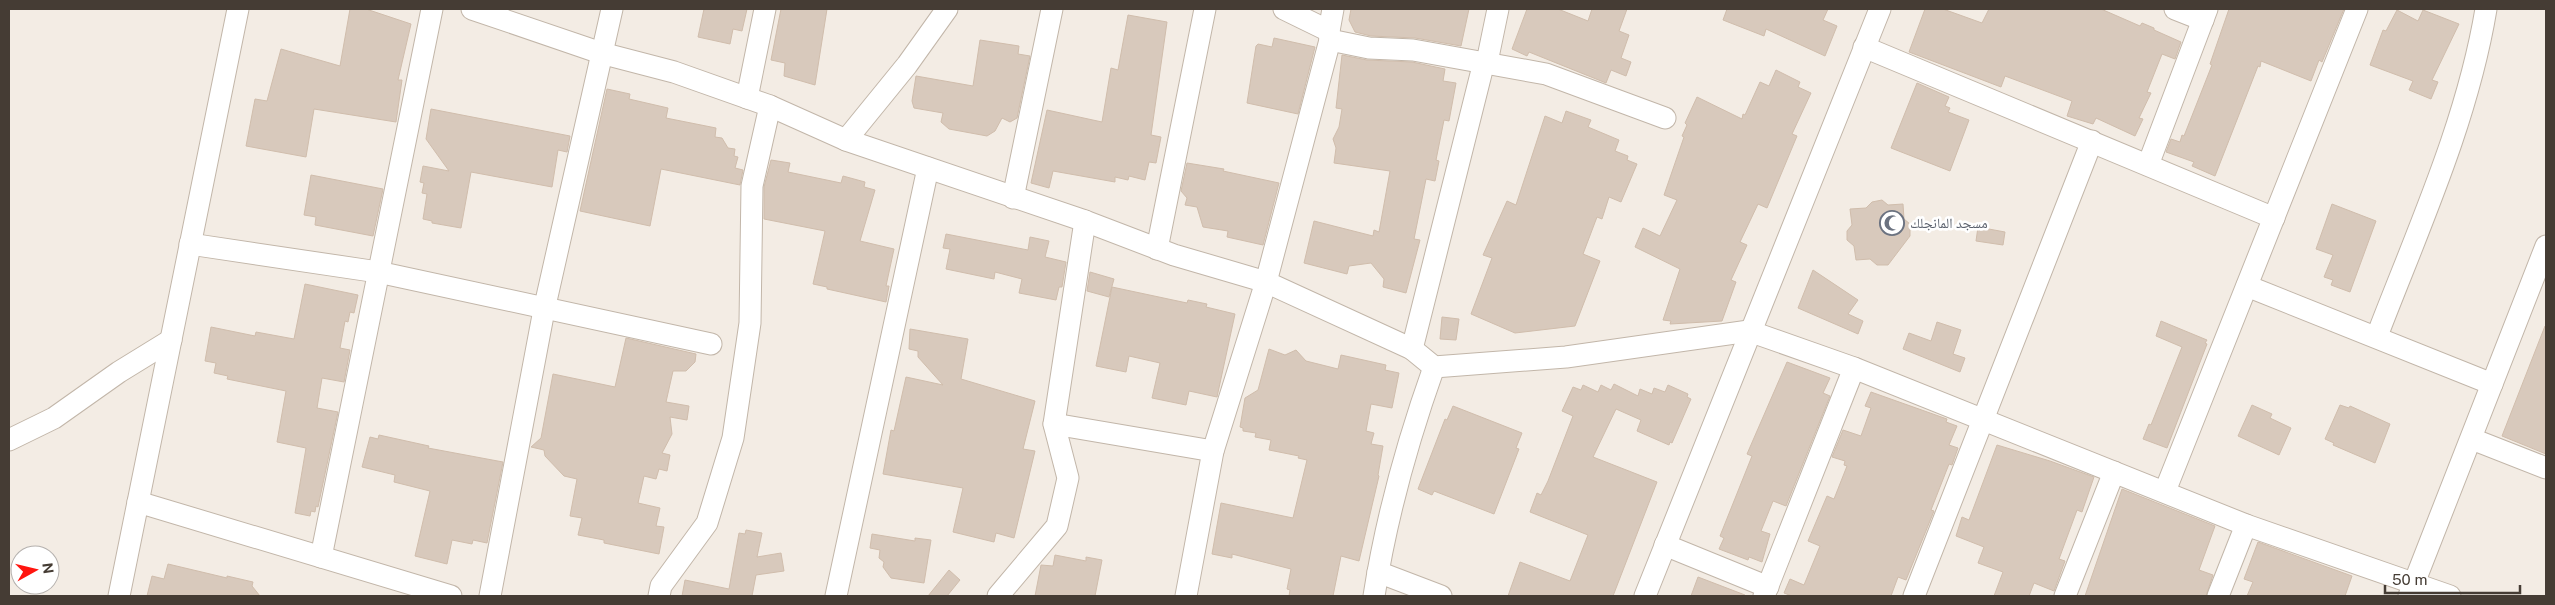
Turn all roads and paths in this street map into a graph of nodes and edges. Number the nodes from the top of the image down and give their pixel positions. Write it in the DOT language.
graph roads {
  1 [pos="238,9"];
  2 [pos="432,9"];
  3 [pos="472,9"];
  4 [pos="612,9"];
  5 [pos="765,9"];
  6 [pos="947,9"];
  7 [pos="1052,9"];
  8 [pos="1205,9"];
  9 [pos="1284,9"];
  10 [pos="1333,9"];
  11 [pos="1498,9"];
  12 [pos="1880,9"];
  13 [pos="2175,9"];
  14 [pos="2357,9"];
  15 [pos="2486,9"];
  16 [pos="2205,14"];
  17 [pos="508,15"];
  18 [pos="1330,36"];
  19 [pos="1864,47"];
  20 [pos="601,53"];
  21 [pos="1487,62"];
  22 [pos="747,98"];
  23 [pos="770,106"];
  24 [pos="1665,118"];
  25 [pos="846,140"];
  26 [pos="2092,141"];
  27 [pos="2148,165"];
  28 [pos="928,168"];
  29 [pos="1013,198"];
  30 [pos="2274,218"];
  31 [pos="1085,221"];
  32 [pos="190,244"];
  33 [pos="2546,246"];
  34 [pos="1157,249"];
  35 [pos="378,272"];
  36 [pos="1266,282"];
  37 [pos="2247,286"];
  38 [pos="544,310"];
  39 [pos="1749,331"];
  40 [pos="2377,336"];
  41 [pos="171,340"];
  42 [pos="711,344"];
  43 [pos="1412,348"];
  44 [pos="1434,367"];
  45 [pos="1854,368"];
  46 [pos="2492,384"];
  47 [pos="1984,420"];
  48 [pos="1054,424"];
  49 [pos="2472,439"];
  50 [pos="9,440"];
  51 [pos="1214,451"];
  52 [pos="2546,468"];
  53 [pos="2114,472"];
  54 [pos="2165,491"];
  55 [pos="138,502"];
  56 [pos="2246,524"];
  57 [pos="1665,545"];
  58 [pos="321,557"];
  59 [pos="1378,572"];
  60 [pos="2411,589"];
  61 [pos="1766,592"];
  62 [pos="119,596"];
  63 [pos="451,596"];
  64 [pos="490,596"];
  65 [pos="659,596"];
  66 [pos="836,596"];
  67 [pos="998,596"];
  68 [pos="1186,596"];
  69 [pos="1374,596"];
  70 [pos="1441,596"];
  71 [pos="1645,596"];
  72 [pos="1914,596"];
  73 [pos="2065,596"];
  74 [pos="2218,596"];
  75 [pos="2450,596"];
  1 -- 32 [label="street"];
  2 -- 35 [label="street"];
  3 -- 17 [label="street"];
  4 -- 20 [label="street"];
  5 -- 22 [label="street"];
  6 -- 25 [label="street"];
  7 -- 29 [label="street"];
  8 -- 34 [label="street"];
  9 -- 18 [label="street"];
  10 -- 18 [label="street"];
  11 -- 21 [label="street"];
  12 -- 19 [label="street"];
  13 -- 16 [label="street"];
  14 -- 30 [label="street"];
  15 -- 40 [label="street"];
  16 -- 27 [label="street"];
  17 -- 20 [label="street"];
  18 -- 21 [label="street"];
  18 -- 36 [label="street"];
  19 -- 26 [label="street"];
  19 -- 39 [label="street"];
  20 -- 22 [label="street"];
  20 -- 38 [label="street"];
  21 -- 24 [label="street"];
  21 -- 43 [label="street"];
  22 -- 23 [label="street"];
  23 -- 25 [label="street"];
  23 -- 65 [label="street"];
  25 -- 28 [label="street"];
  26 -- 27 [label="street"];
  26 -- 47 [label="street"];
  27 -- 30 [label="street"];
  28 -- 29 [label="street"];
  28 -- 66 [label="street"];
  29 -- 31 [label="street"];
  30 -- 37 [label="street"];
  31 -- 34 [label="street"];
  31 -- 48 [label="street"];
  32 -- 35 [label="street"];
  32 -- 41 [label="street"];
  33 -- 46 [label="street"];
  34 -- 36 [label="street"];
  35 -- 38 [label="street"];
  35 -- 58 [label="street"];
  36 -- 43 [label="street"];
  36 -- 51 [label="street"];
  37 -- 40 [label="street"];
  37 -- 54 [label="street"];
  38 -- 42 [label="street"];
  38 -- 64 [label="street"];
  39 -- 44 [label="street"];
  39 -- 45 [label="street"];
  39 -- 57 [label="street"];
  40 -- 46 [label="street"];
  41 -- 50 [label="street"];
  41 -- 55 [label="street"];
  43 -- 44 [label="street"];
  44 -- 59 [label="street"];
  45 -- 47 [label="street"];
  45 -- 61 [label="street"];
  46 -- 49 [label="street"];
  47 -- 53 [label="street"];
  47 -- 72 [label="street"];
  48 -- 51 [label="street"];
  48 -- 67 [label="street"];
  49 -- 52 [label="street"];
  49 -- 60 [label="street"];
  51 -- 68 [label="street"];
  53 -- 54 [label="street"];
  53 -- 73 [label="street"];
  54 -- 56 [label="street"];
  55 -- 58 [label="street"];
  55 -- 62 [label="street"];
  56 -- 60 [label="street"];
  56 -- 74 [label="street"];
  57 -- 61 [label="street"];
  57 -- 71 [label="street"];
  58 -- 63 [label="street"];
  59 -- 69 [label="street"];
  59 -- 70 [label="street"];
  60 -- 75 [label="street"];
}
